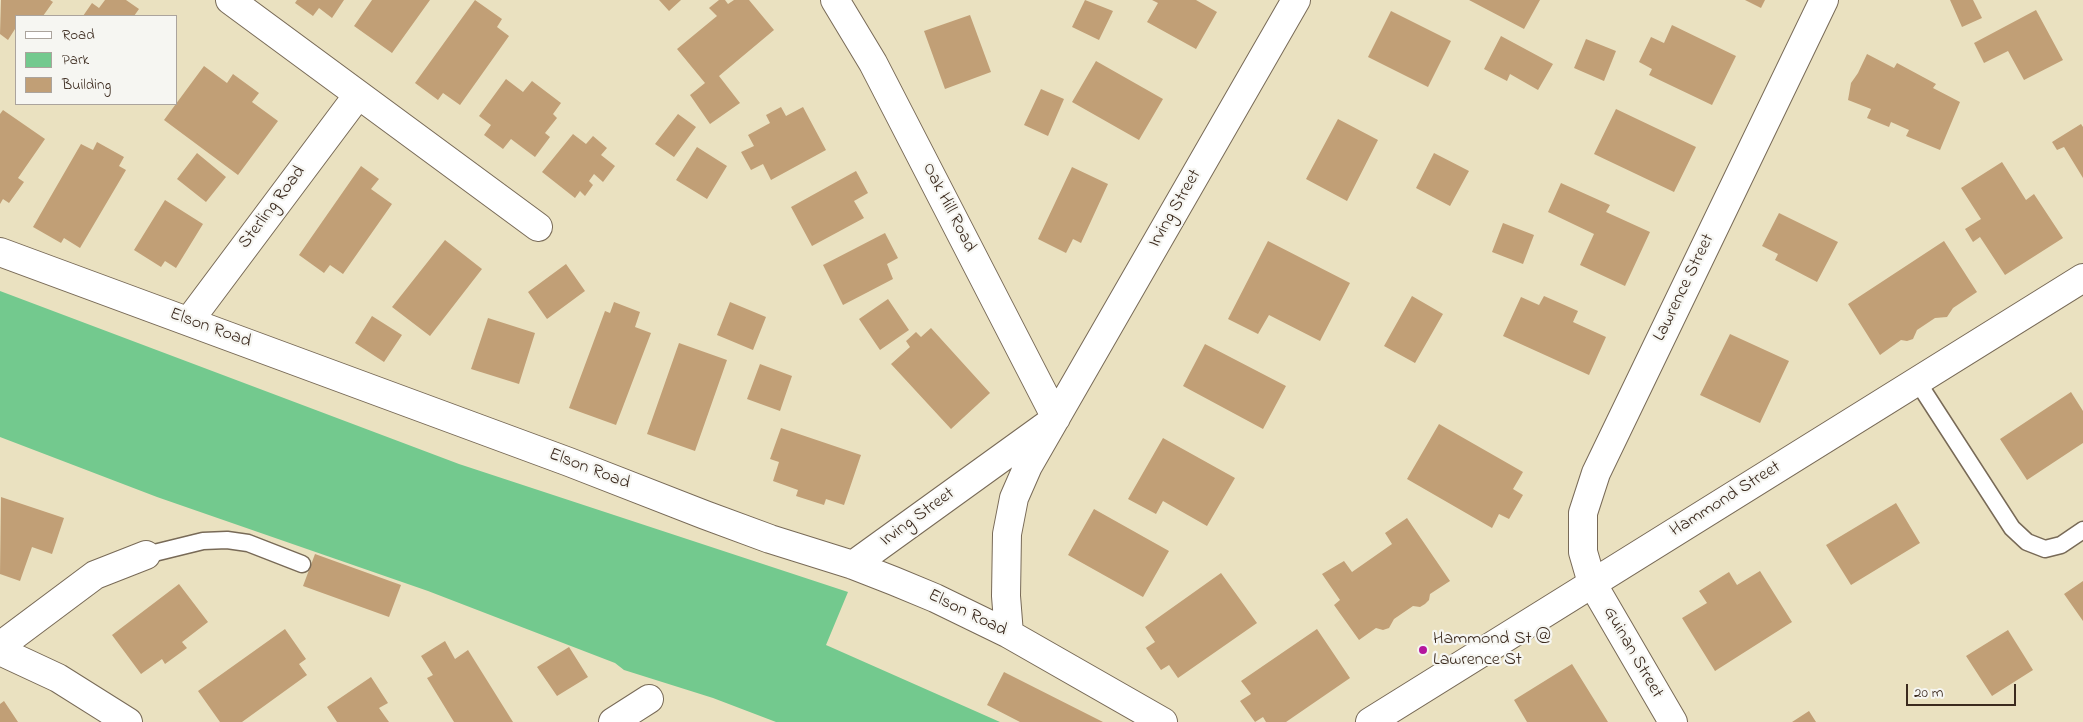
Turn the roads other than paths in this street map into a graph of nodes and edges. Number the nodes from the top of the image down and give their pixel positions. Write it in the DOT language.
graph roads {
  1 [pos="230,0"];
  2 [pos="1296,0"];
  3 [pos="1824,0"];
  4 [pos="844,4"];
  5 [pos="358,94"];
  6 [pos="538,227"];
  7 [pos="0,252"];
  8 [pos="2083,278"];
  9 [pos="189,321"];
  10 [pos="1917,381"];
  11 [pos="1056,418"];
  12 [pos="2083,530"];
  13 [pos="146,555"];
  14 [pos="302,564"];
  15 [pos="853,565"];
  16 [pos="1592,583"];
  17 [pos="1009,634"];
  18 [pos="0,646"];
  19 [pos="0,651"];
  20 [pos="648,699"];
  21 [pos="128,722"];
  22 [pos="612,722"];
  23 [pos="1163,722"];
  24 [pos="1370,722"];
  25 [pos="1673,722"];
  1 -- 5 [label="street"];
  2 -- 11 [label="street, Irving Street"];
  3 -- 16 [label="street, Lawrence Street"];
  4 -- 11 [label="street, Oak Hill Road"];
  5 -- 6 [label="street"];
  5 -- 9 [label="street, Sterling Road"];
  7 -- 9 [label="street, Elson Road"];
  8 -- 10 [label="street, Hammond Street"];
  9 -- 15 [label="street, Elson Road"];
  10 -- 12 [label="lane"];
  10 -- 16 [label="street, Hammond Street"];
  11 -- 15 [label="street, Irving Street"];
  11 -- 17 [label="street, Irving Street"];
  13 -- 14 [label="lane"];
  13 -- 18 [label="street"];
  15 -- 17 [label="street, Elson Road"];
  16 -- 24 [label="street, Hammond Street"];
  16 -- 25 [label="street, Guinan Street"];
  17 -- 23 [label="street, Elson Road"];
  19 -- 21 [label="street"];
  20 -- 22 [label="street"];
}
